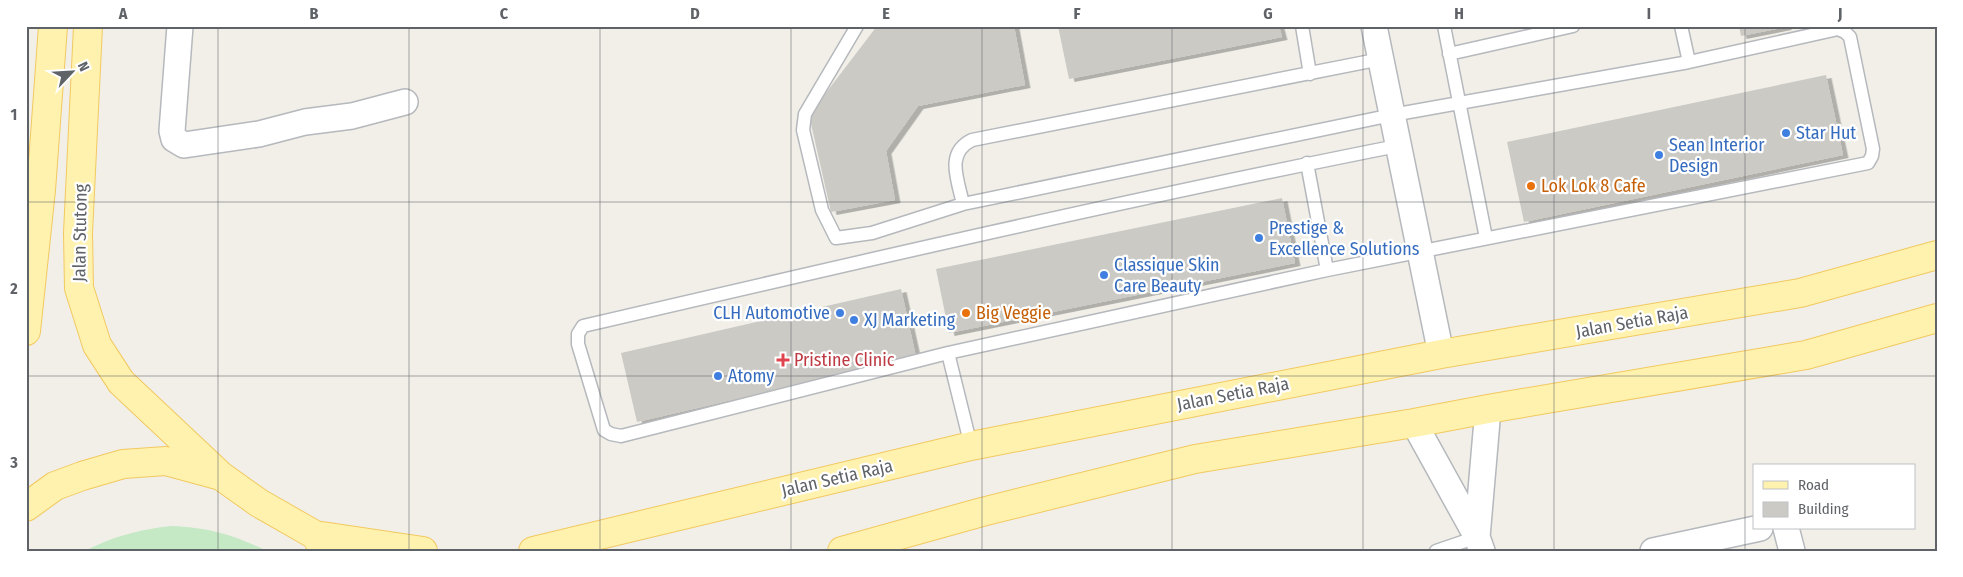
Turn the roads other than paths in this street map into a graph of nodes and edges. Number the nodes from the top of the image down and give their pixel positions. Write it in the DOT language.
graph roads {
  1 [pos="53,26"];
  2 [pos="88,26"];
  3 [pos="180,26"];
  4 [pos="857,26"];
  5 [pos="1302,26"];
  6 [pos="1374,26"];
  7 [pos="1444,26"];
  8 [pos="1573,26"];
  9 [pos="1681,26"];
  10 [pos="1828,29"];
  11 [pos="1449,54"];
  12 [pos="1381,59"];
  13 [pos="1689,62"];
  14 [pos="1310,74"];
  15 [pos="405,102"];
  16 [pos="1459,102"];
  17 [pos="1392,115"];
  18 [pos="1397,146"];
  19 [pos="1307,164"];
  20 [pos="963,204"];
  21 [pos="1486,238"];
  22 [pos="1419,252"];
  23 [pos="1937,255"];
  24 [pos="1328,270"];
  25 [pos="1937,318"];
  26 [pos="26,331"];
  27 [pos="948,352"];
  28 [pos="1441,354"];
  29 [pos="1488,409"];
  30 [pos="1414,423"];
  31 [pos="971,446"];
  32 [pos="221,476"];
  33 [pos="26,507"];
  34 [pos="1753,530"];
  35 [pos="1787,530"];
  36 [pos="320,543"];
  37 [pos="1480,544"];
  38 [pos="423,551"];
  39 [pos="533,551"];
  40 [pos="842,551"];
  41 [pos="1436,551"];
  42 [pos="1653,551"];
  43 [pos="1792,551"];
  1 -- 26 [label="main road"];
  2 -- 32 [label="main road, Jalan Stutong"];
  3 -- 15 [label="street"];
  4 -- 20 [label="lane"];
  5 -- 14 [label="lane"];
  6 -- 12 [label="street"];
  7 -- 11 [label="lane"];
  8 -- 11 [label="lane"];
  9 -- 13 [label="lane"];
  10 -- 13 [label="lane"];
  10 -- 21 [label="lane"];
  11 -- 16 [label="lane"];
  12 -- 14 [label="lane"];
  12 -- 17 [label="street"];
  13 -- 16 [label="lane"];
  14 -- 20 [label="lane"];
  16 -- 17 [label="lane"];
  16 -- 21 [label="lane"];
  17 -- 18 [label="street"];
  17 -- 20 [label="lane"];
  18 -- 19 [label="lane"];
  18 -- 22 [label="street"];
  19 -- 24 [label="lane"];
  19 -- 27 [label="lane"];
  21 -- 22 [label="lane"];
  22 -- 24 [label="lane"];
  22 -- 28 [label="street"];
  23 -- 28 [label="main road, Jalan Setia Raja"];
  24 -- 27 [label="lane"];
  25 -- 29 [label="main road"];
  27 -- 31 [label="lane"];
  28 -- 31 [label="main road, Jalan Setia Raja"];
  29 -- 30 [label="main road"];
  29 -- 37 [label="street"];
  30 -- 37 [label="street"];
  30 -- 40 [label="main road"];
  31 -- 39 [label="main road, Jalan Setia Raja"];
  32 -- 33 [label="main road"];
  32 -- 36 [label="main road"];
  34 -- 42 [label="street"];
  35 -- 43 [label="street"];
  36 -- 38 [label="main road"];
  37 -- 41 [label="lane"];
}
